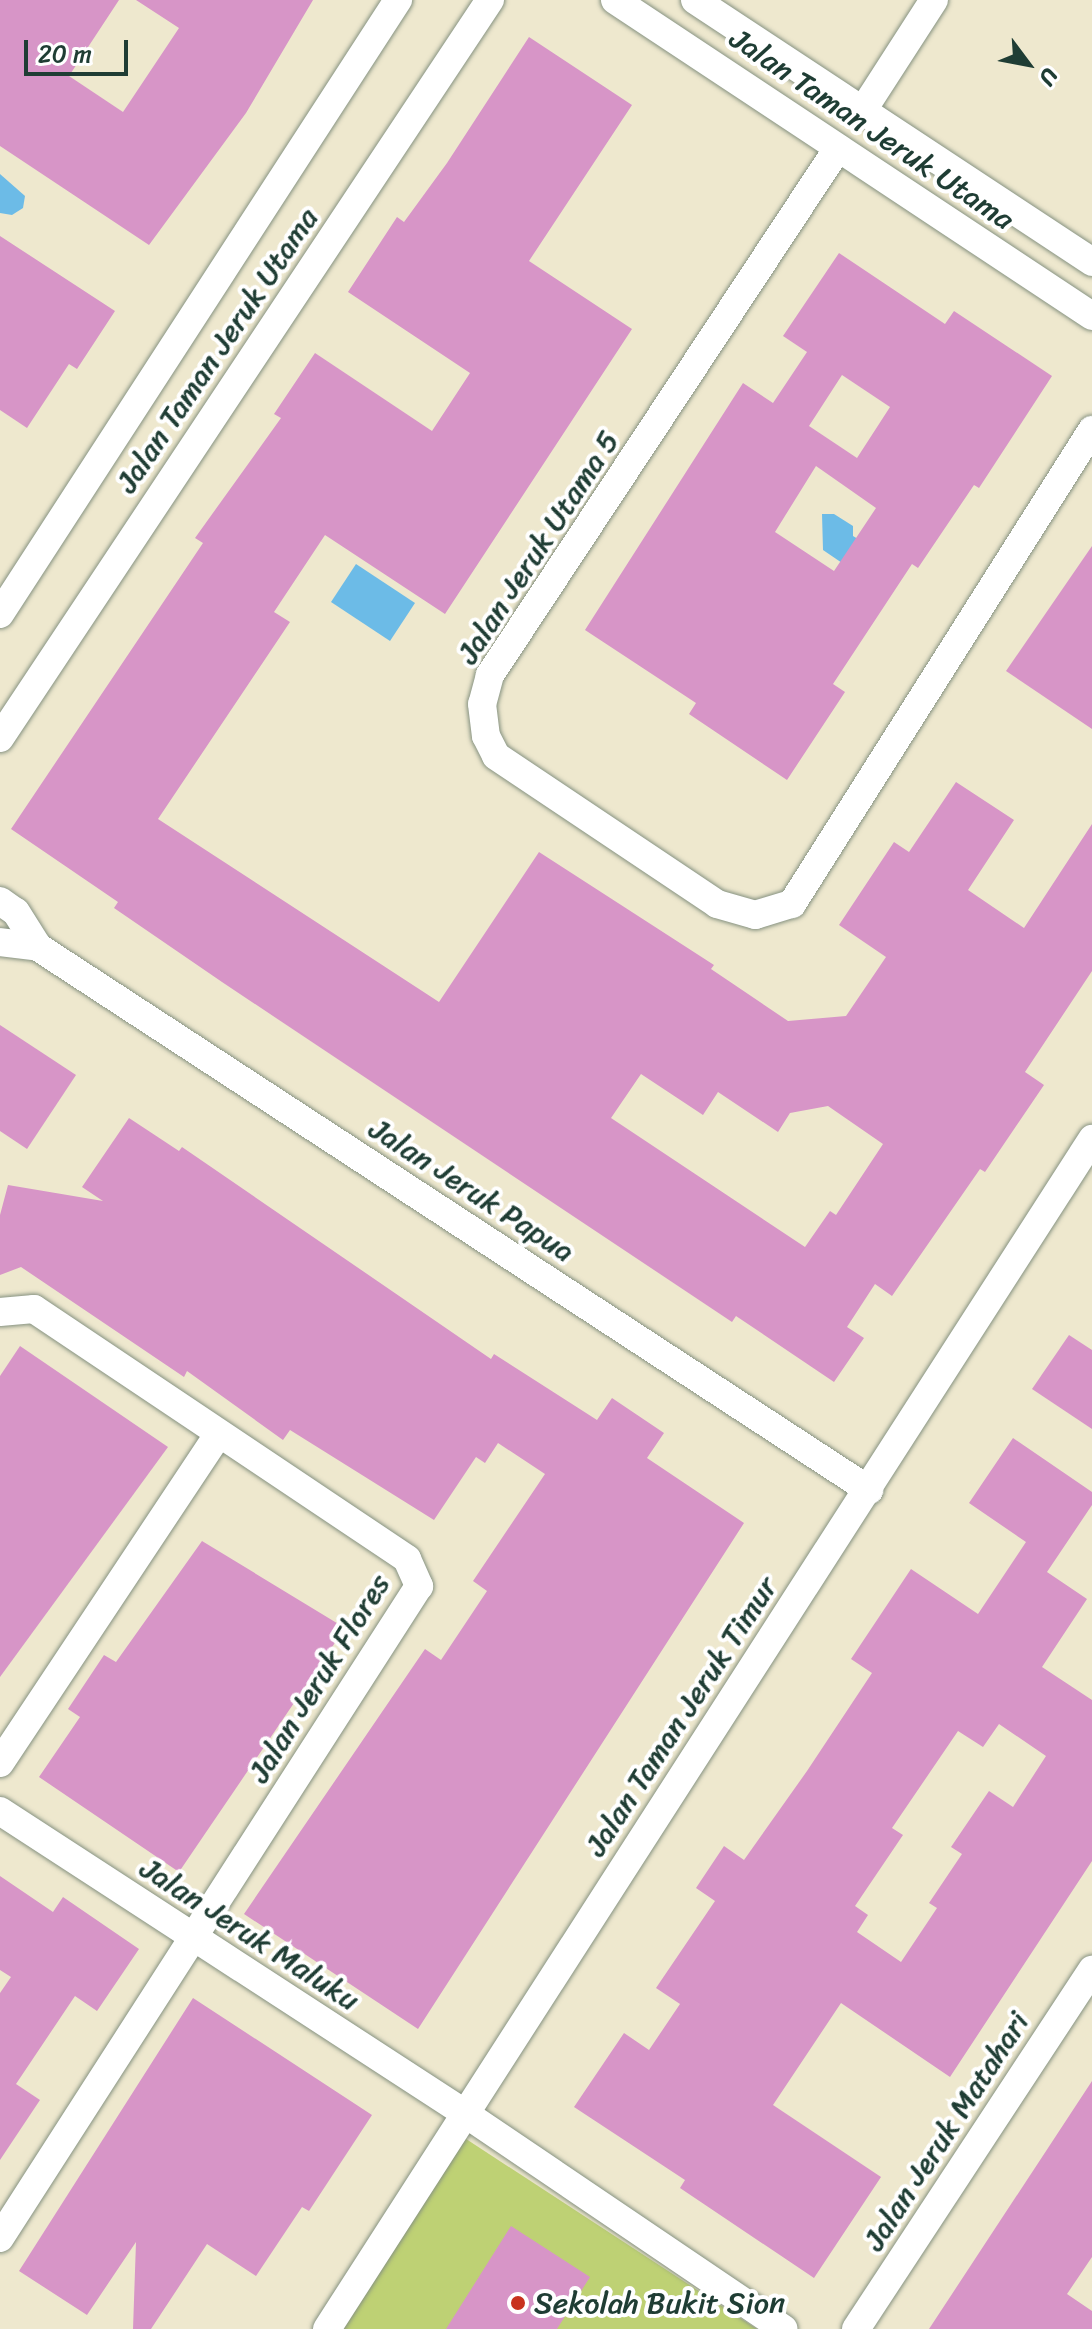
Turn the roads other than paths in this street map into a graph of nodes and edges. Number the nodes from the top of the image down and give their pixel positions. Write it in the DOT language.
graph roads {
  1 [pos="398,0"];
  2 [pos="490,0"];
  3 [pos="615,0"];
  4 [pos="695,0"];
  5 [pos="934,0"];
  6 [pos="863,110"];
  7 [pos="838,148"];
  8 [pos="1092,262"];
  9 [pos="1092,316"];
  10 [pos="1092,430"];
  11 [pos="0,614"];
  12 [pos="0,738"];
  13 [pos="0,901"];
  14 [pos="0,942"];
  15 [pos="38,947"];
  16 [pos="1092,1139"];
  17 [pos="0,1312"];
  18 [pos="218,1435"];
  19 [pos="869,1490"];
  20 [pos="0,1763"];
  21 [pos="0,1811"];
  22 [pos="193,1938"];
  23 [pos="1092,1970"];
  24 [pos="463,2112"];
  25 [pos="0,2238"];
  26 [pos="327,2329"];
  27 [pos="783,2329"];
  28 [pos="856,2329"];
  1 -- 11 [label="street, Jalan Taman Jeruk Utama"];
  2 -- 12 [label="street, Jalan Taman Jeruk Utama"];
  3 -- 7 [label="street, Jalan Taman Jeruk Utama"];
  4 -- 6 [label="street, Jalan Taman Jeruk Utama"];
  5 -- 6 [label="street"];
  6 -- 8 [label="street, Jalan Taman Jeruk Utama"];
  7 -- 9 [label="street, Jalan Taman Jeruk Utama"];
  7 -- 10 [label="street, Jalan Jeruk Utama 5"];
  13 -- 15 [label="street, Jalan Jeruk Papua"];
  14 -- 15 [label="street, Jalan Jeruk Papua"];
  15 -- 19 [label="street, Jalan Jeruk Papua"];
  16 -- 19 [label="street, Jalan Taman Jeruk Timur"];
  17 -- 18 [label="street, Jalan Jeruk Flores"];
  18 -- 20 [label="street"];
  18 -- 22 [label="street, Jalan Jeruk Flores"];
  19 -- 24 [label="street, Jalan Taman Jeruk Timur"];
  21 -- 22 [label="street, Jalan Jeruk Maluku"];
  22 -- 24 [label="street, Jalan Jeruk Maluku"];
  22 -- 25 [label="street, Jalan Jeruk Flores"];
  23 -- 28 [label="street, Jalan Jeruk Matahari"];
  24 -- 26 [label="street, Jalan Taman Jeruk Timur"];
  24 -- 27 [label="street, Jalan Jeruk Maluku"];
}
